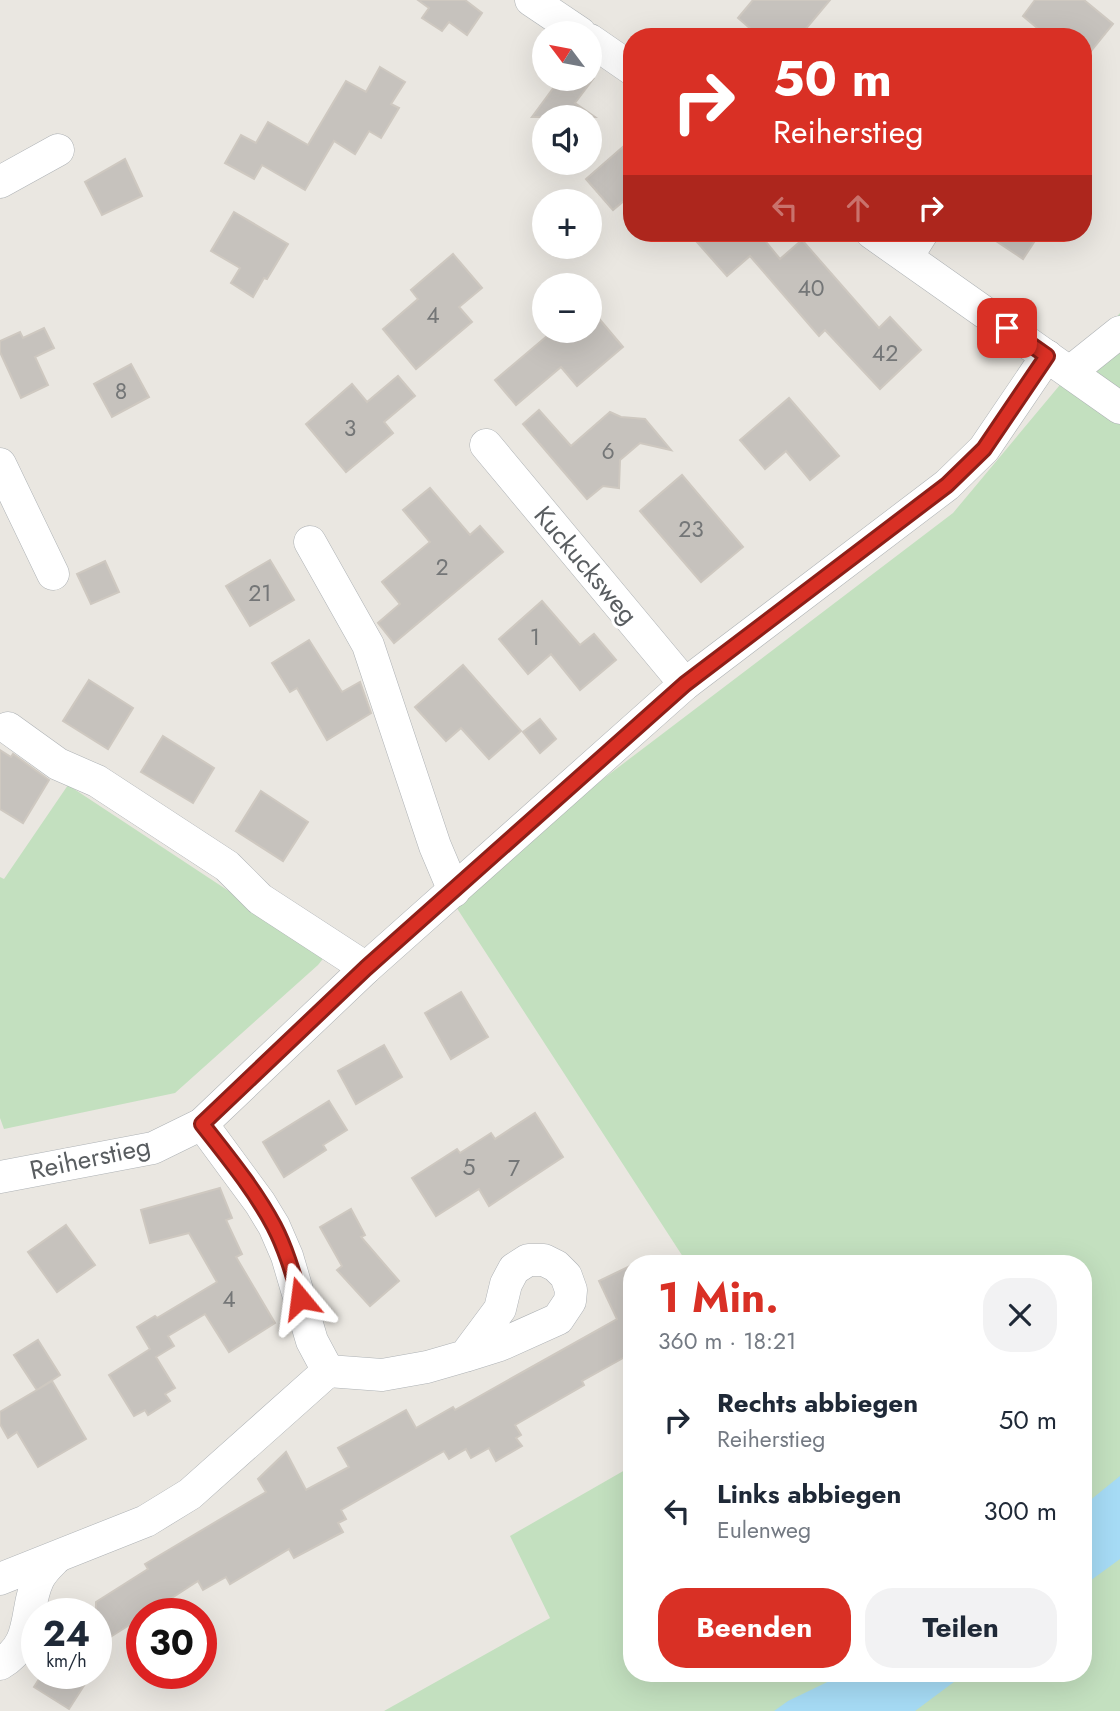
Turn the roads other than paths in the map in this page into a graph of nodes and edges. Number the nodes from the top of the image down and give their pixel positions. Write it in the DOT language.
graph roads {
  1 [pos="531,0"];
  2 [pos="571,18"];
  3 [pos="602,48"];
  4 [pos="623,63"];
  5 [pos="58,150"];
  6 [pos="0,182"];
  7 [pos="914,245"];
  8 [pos="1120,332"];
  9 [pos="1058,364"];
  10 [pos="1120,408"];
  11 [pos="486,445"];
  12 [pos="0,464"];
  13 [pos="310,542"];
  14 [pos="53,574"];
  15 [pos="685,684"];
  16 [pos="8,728"];
  17 [pos="454,891"];
  18 [pos="366,968"];
  19 [pos="202,1124"];
  20 [pos="0,1177"];
  21 [pos="465,1356"];
  22 [pos="328,1371"];
  23 [pos="56,1558"];
  24 [pos="0,1579"];
  25 [pos="0,1664"];
  1 -- 2 [label="street"];
  3 -- 4 [label="street"];
  5 -- 6 [label="street"];
  7 -- 9 [label="street"];
  8 -- 9 [label="street, Reiherstieg"];
  9 -- 10 [label="street"];
  9 -- 15 [label="street, Reiherstieg"];
  11 -- 15 [label="street, Kuckucksweg"];
  12 -- 14 [label="street"];
  13 -- 17 [label="street"];
  15 -- 17 [label="street, Reiherstieg"];
  16 -- 18 [label="street"];
  17 -- 18 [label="street, Reiherstieg"];
  18 -- 19 [label="street, Reiherstieg"];
  19 -- 20 [label="street, Reiherstieg"];
  19 -- 22 [label="street"];
  21 -- 22 [label="street"];
  22 -- 23 [label="street"];
  23 -- 24 [label="street"];
  23 -- 25 [label="street"];
}
